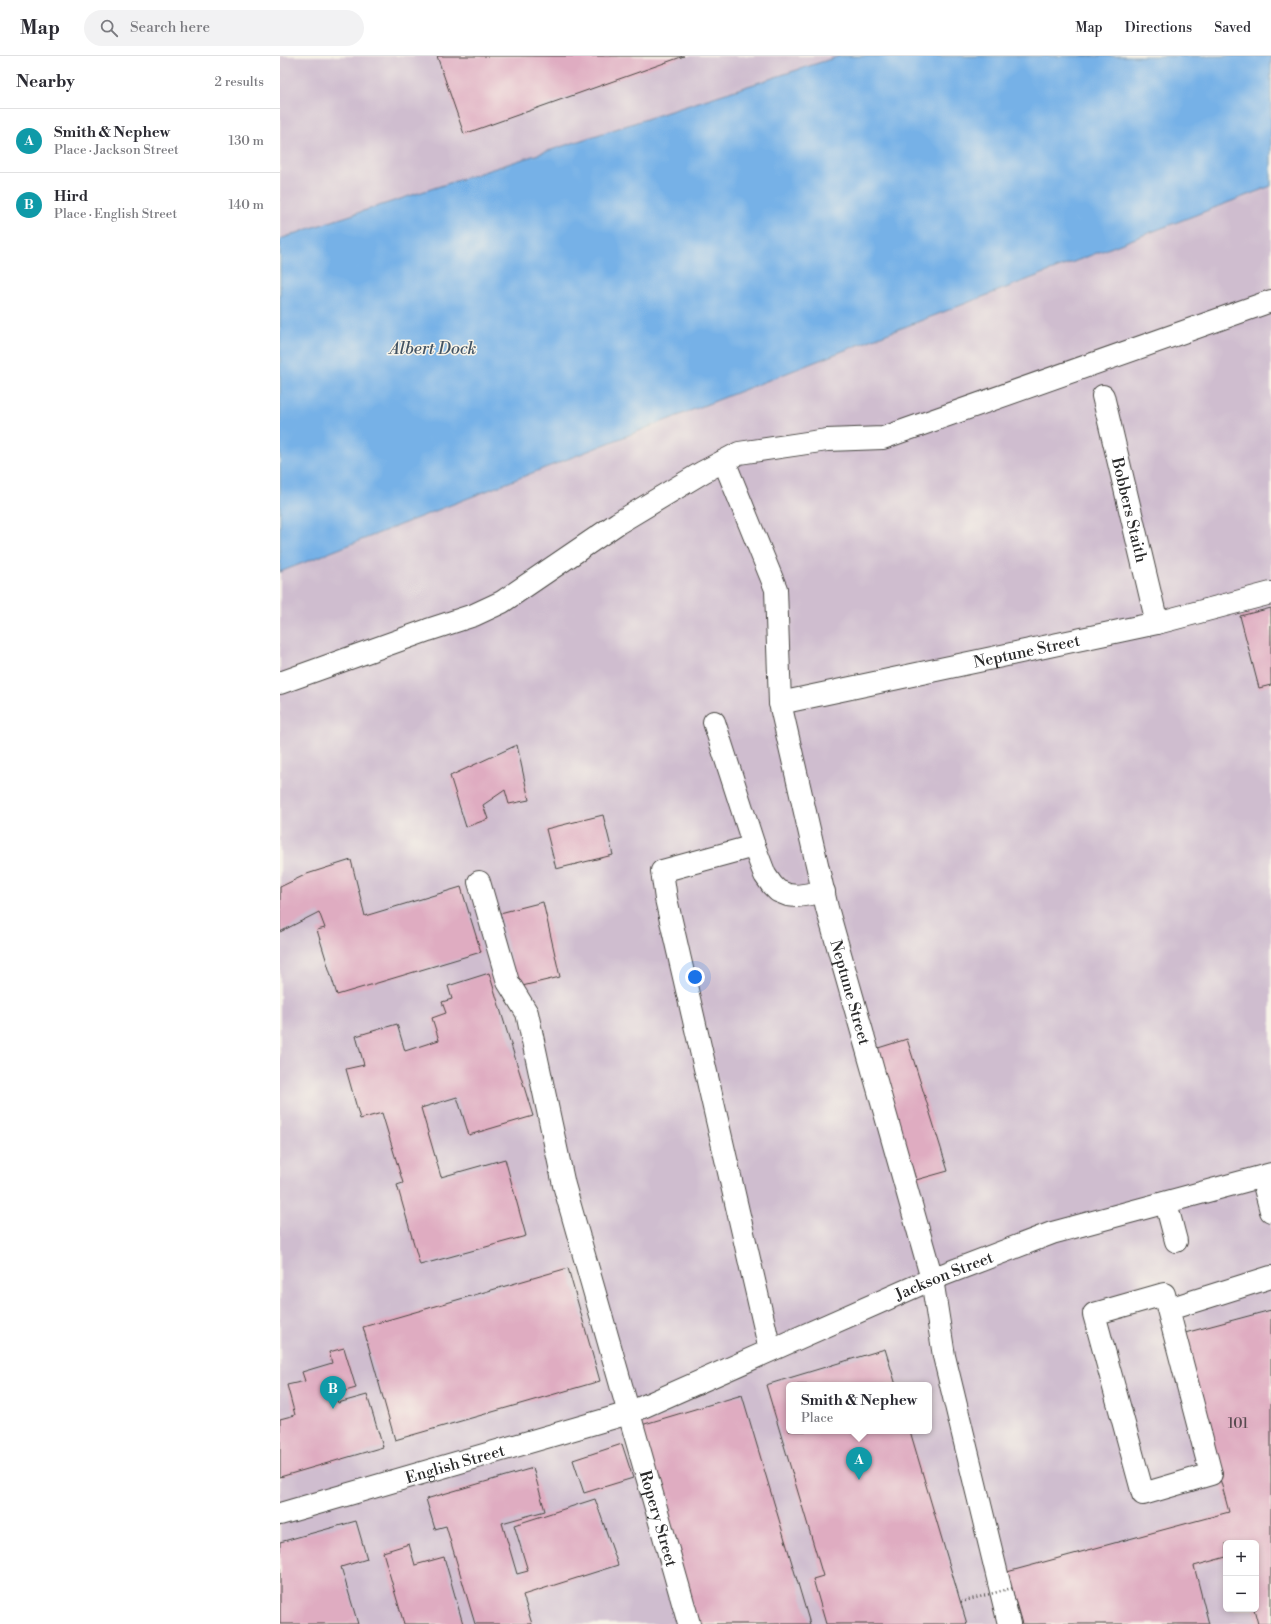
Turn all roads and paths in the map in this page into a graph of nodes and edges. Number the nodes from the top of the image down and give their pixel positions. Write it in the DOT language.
graph roads {
  1 [pos="1271,301"];
  2 [pos="1103,396"];
  3 [pos="724,461"];
  4 [pos="1271,593"];
  5 [pos="1157,623"];
  6 [pos="280,683"];
  7 [pos="780,703"];
  8 [pos="714,722"];
  9 [pos="754,846"];
  10 [pos="479,882"];
  11 [pos="824,892"];
  12 [pos="1266,1176"];
  13 [pos="1166,1203"];
  14 [pos="1271,1211"];
  15 [pos="1176,1241"];
  16 [pos="1271,1277"];
  17 [pos="932,1279"];
  18 [pos="1169,1309"];
  19 [pos="770,1350"];
  20 [pos="629,1412"];
  21 [pos="280,1514"];
  22 [pos="1012,1588"];
  23 [pos="961,1602"];
  24 [pos="690,1624"];
  25 [pos="1008,1624"];
  1 -- 3 [label="street"];
  2 -- 5 [label="street, Bobbers Staith"];
  3 -- 6 [label="street"];
  3 -- 7 [label="street, Neptune Street"];
  4 -- 5 [label="street, Neptune Street"];
  5 -- 7 [label="street, Neptune Street"];
  7 -- 11 [label="street, Neptune Street"];
  8 -- 9 [label="street"];
  9 -- 11 [label="street"];
  9 -- 19 [label="street"];
  10 -- 20 [label="street, Ropery Street"];
  11 -- 17 [label="street, Neptune Street"];
  12 -- 13 [label="street, Jackson Street"];
  12 -- 14 [label="street"];
  13 -- 15 [label="street"];
  13 -- 17 [label="street, Jackson Street"];
  16 -- 18 [label="street"];
  17 -- 19 [label="street, Jackson Street"];
  17 -- 25 [label="street, Neptune Street"];
  18 -- 18 [label="street"];
  19 -- 20 [label="street, Jackson Street"];
  20 -- 21 [label="street, English Street"];
  20 -- 24 [label="street, Ropery Street"];
  22 -- 23 [label="path, bridge"];
}
